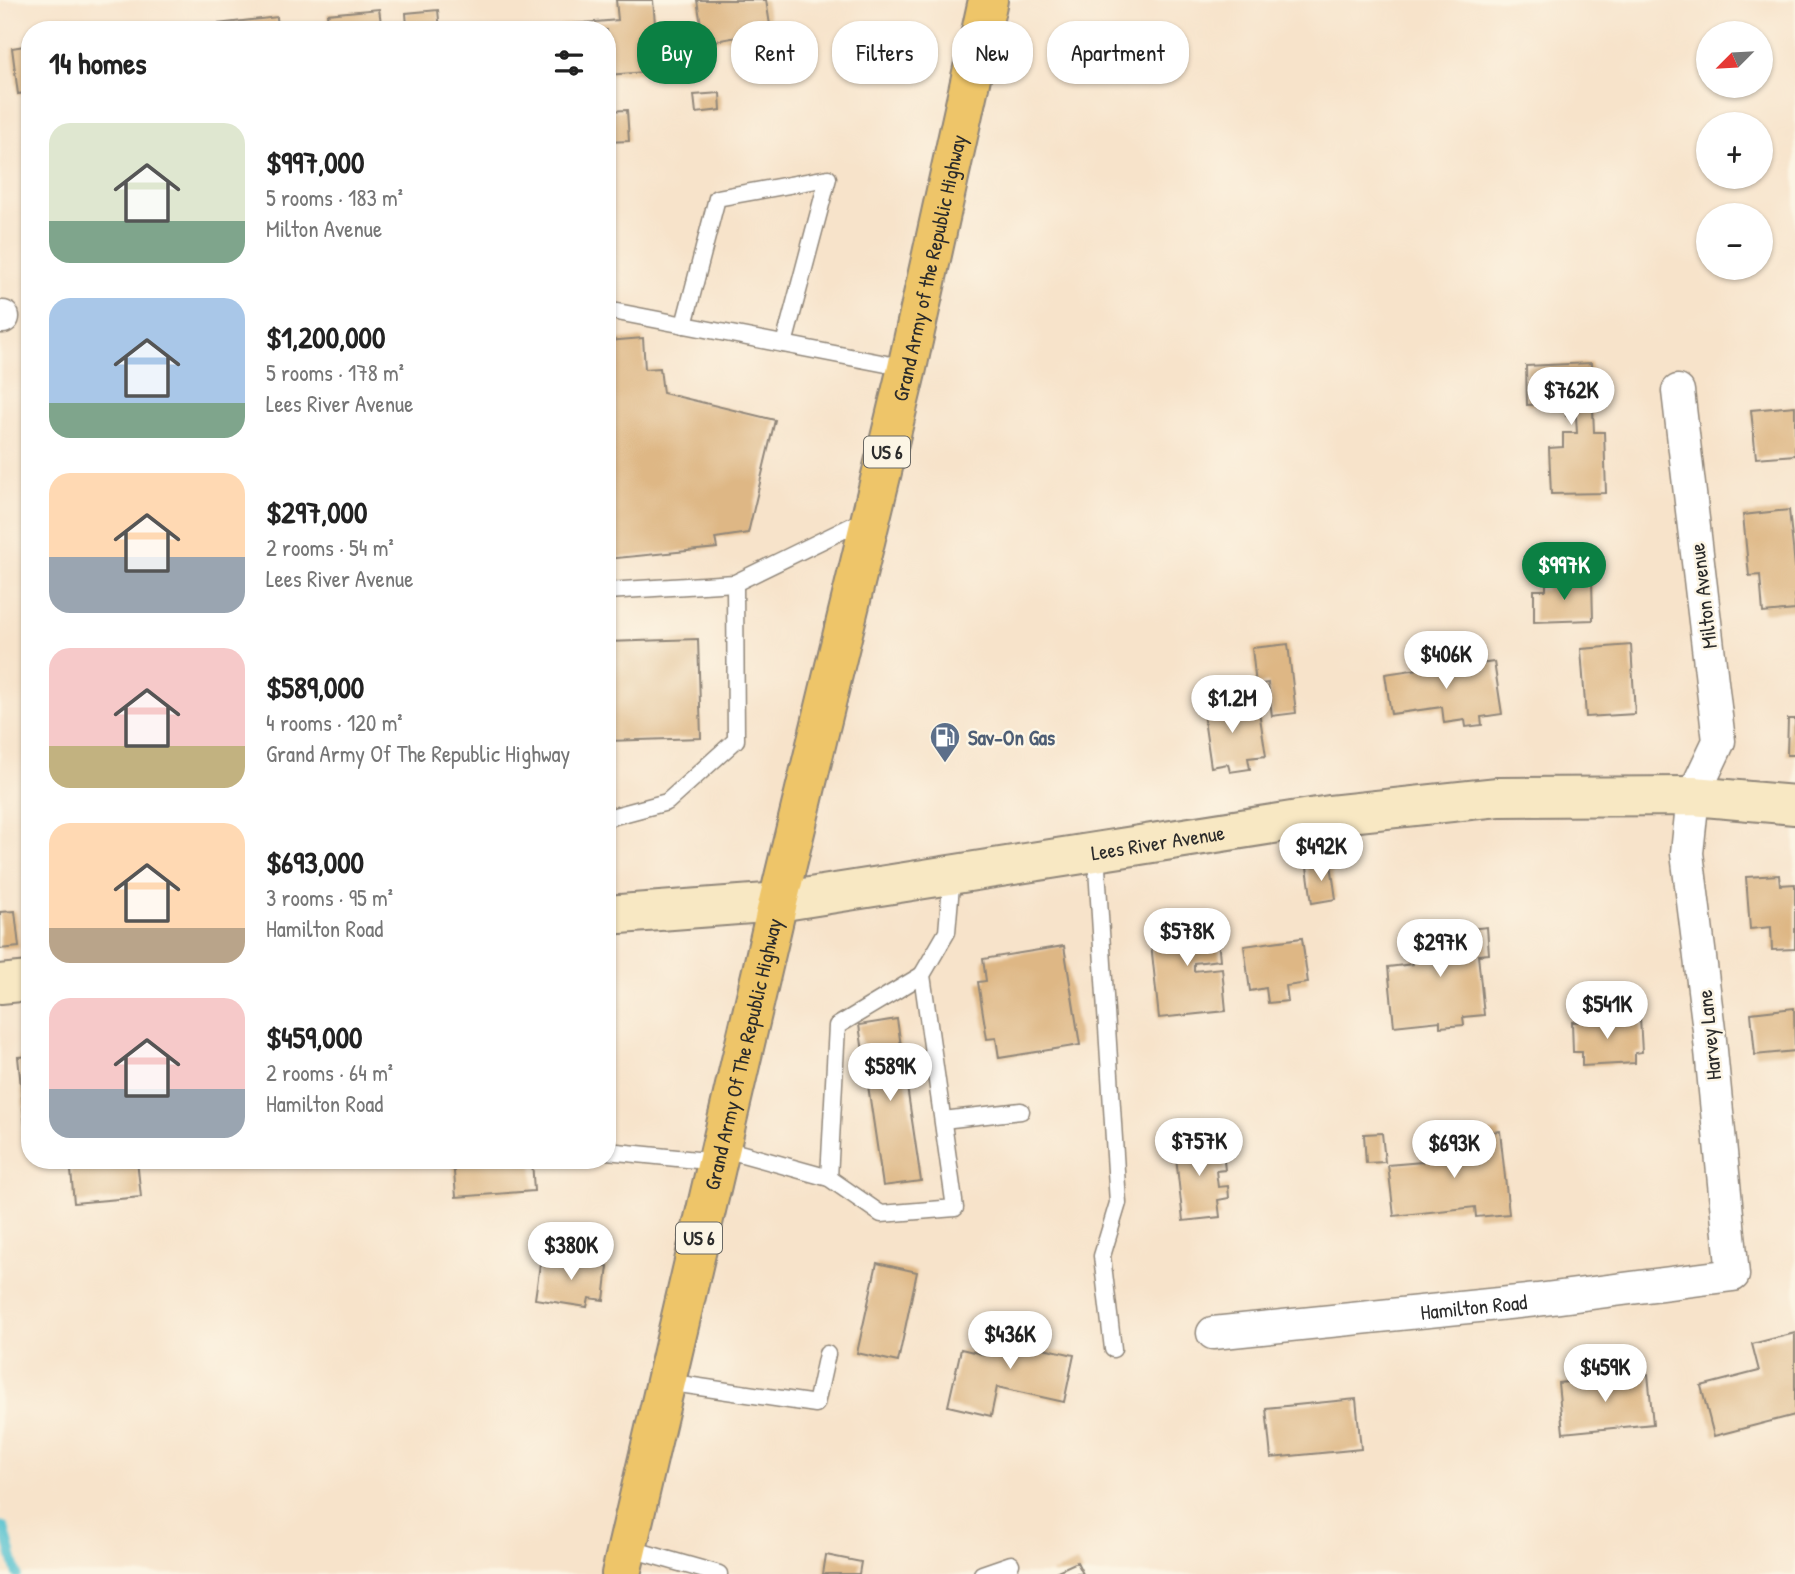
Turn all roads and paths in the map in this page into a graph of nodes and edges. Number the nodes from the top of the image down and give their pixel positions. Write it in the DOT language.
graph roads {
  1 [pos="988,0"];
  2 [pos="616,312"];
  3 [pos="684,325"];
  4 [pos="784,344"];
  5 [pos="907,368"];
  6 [pos="1678,391"];
  7 [pos="871,517"];
  8 [pos="735,583"];
  9 [pos="616,590"];
  10 [pos="1693,796"];
  11 [pos="1795,805"];
  12 [pos="616,816"];
  13 [pos="1096,852"];
  14 [pos="952,874"];
  15 [pos="778,902"];
  16 [pos="616,914"];
  17 [pos="922,975"];
  18 [pos="21,982"];
  19 [pos="0,984"];
  20 [pos="1021,1111"];
  21 [pos="943,1120"];
  22 [pos="616,1151"];
  23 [pos="719,1155"];
  24 [pos="829,1178"];
  25 [pos="1733,1275"];
  26 [pos="1213,1333"];
  27 [pos="1112,1349"];
  28 [pos="827,1354"];
  29 [pos="666,1382"];
  30 [pos="624,1561"];
  31 [pos="1011,1564"];
  32 [pos="719,1574"];
  33 [pos="982,1574"];
  1 -- 5 [label="main road, Grand Army of the Republic Highway / US 6"];
  2 -- 3 [label="lane"];
  3 -- 4 [label="lane"];
  3 -- 4 [label="lane"];
  4 -- 5 [label="lane"];
  5 -- 7 [label="main road, Grand Army of the Republic Highway / US 6"];
  6 -- 10 [label="street, Milton Avenue"];
  7 -- 8 [label="lane"];
  7 -- 15 [label="main road, Grand Army of the Republic Highway / US 6"];
  8 -- 9 [label="lane"];
  8 -- 12 [label="lane"];
  10 -- 11 [label="main road, Lees River Avenue"];
  10 -- 13 [label="main road, Lees River Avenue"];
  10 -- 25 [label="street, Harvey Lane"];
  13 -- 14 [label="main road, Lees River Avenue"];
  13 -- 27 [label="lane"];
  14 -- 15 [label="main road, Lees River Avenue"];
  14 -- 17 [label="lane"];
  15 -- 16 [label="main road, Lees River Avenue"];
  15 -- 23 [label="main road, Grand Army Of The Republic Highway / US 6"];
  17 -- 21 [label="lane"];
  17 -- 24 [label="lane"];
  18 -- 19 [label="main road"];
  20 -- 21 [label="lane"];
  21 -- 24 [label="lane"];
  22 -- 23 [label="lane"];
  23 -- 24 [label="lane"];
  23 -- 29 [label="main road, Grand Army Of The Republic Highway / US 6"];
  25 -- 26 [label="street, Hamilton Road"];
  28 -- 29 [label="lane"];
  29 -- 30 [label="main road, Grand Army Of The Republic Highway / US 6"];
  30 -- 32 [label="lane"];
  31 -- 33 [label="lane"];
}
